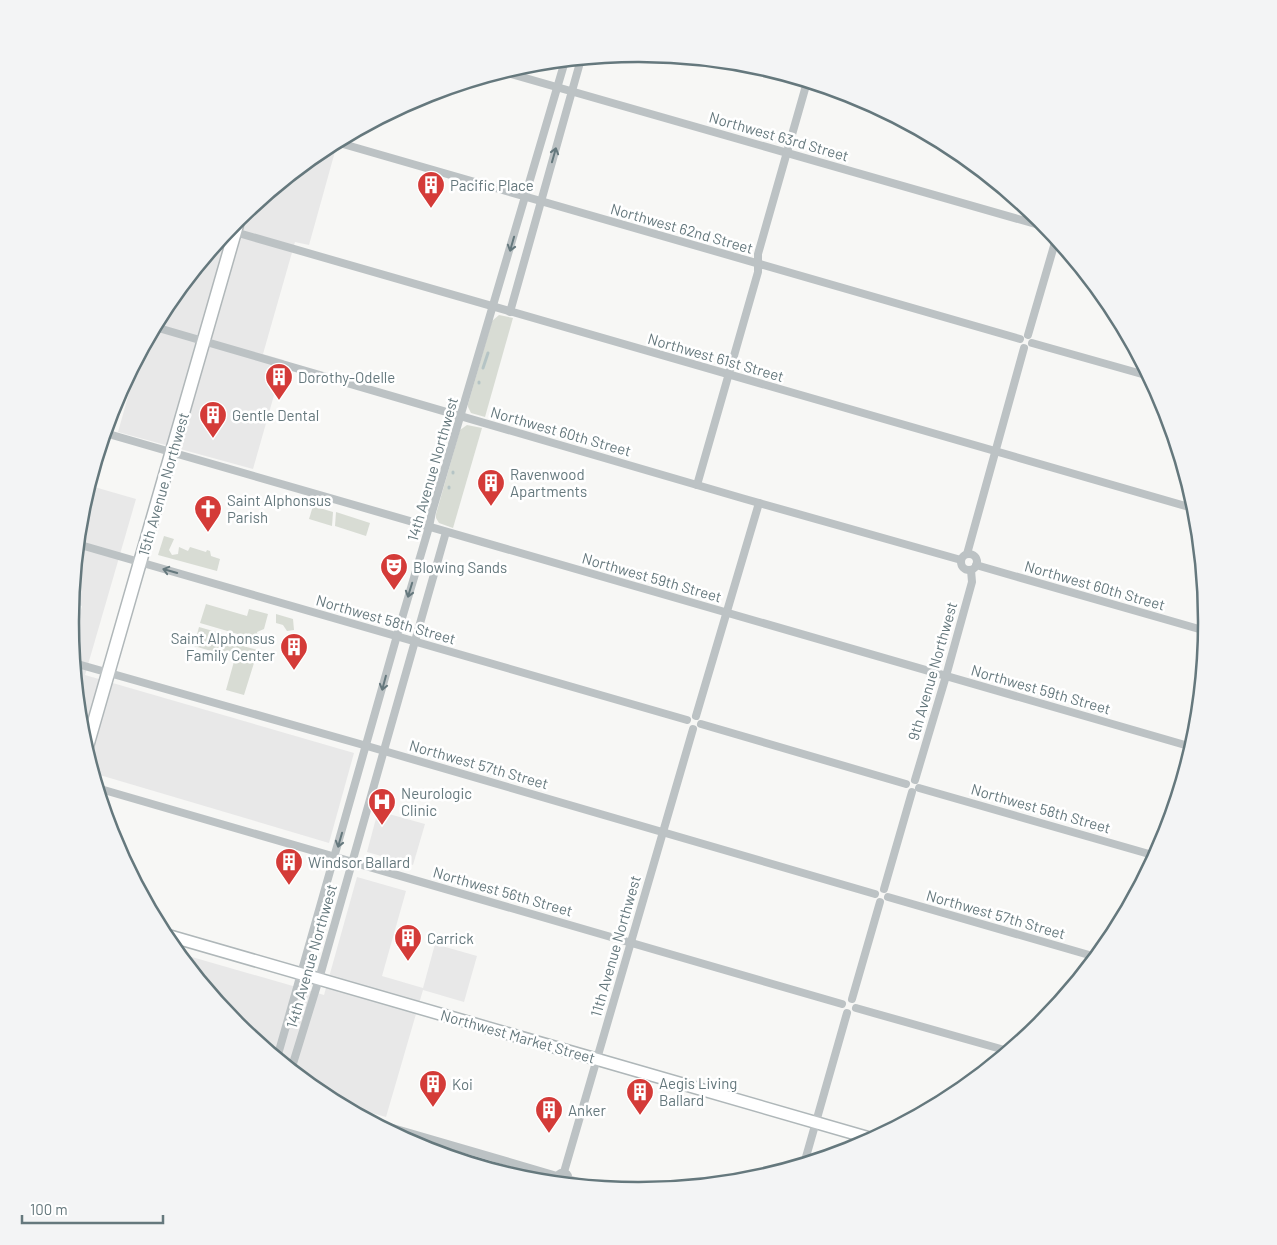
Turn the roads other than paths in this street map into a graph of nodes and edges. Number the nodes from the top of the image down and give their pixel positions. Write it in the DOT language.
graph roads {
  1 [pos="579,66"];
  2 [pos="563,67"];
  3 [pos="517,76"];
  4 [pos="558,88"];
  5 [pos="805,88"];
  6 [pos="572,92"];
  7 [pos="347,145"];
  8 [pos="787,153"];
  9 [pos="526,197"];
  10 [pos="541,202"];
  11 [pos="1029,222"];
  12 [pos="237,233"];
  13 [pos="229,241"];
  14 [pos="1054,247"];
  15 [pos="758,264"];
  16 [pos="494,307"];
  17 [pos="510,312"];
  18 [pos="162,329"];
  19 [pos="1028,335"];
  20 [pos="1020,340"];
  21 [pos="203,341"];
  22 [pos="1032,343"];
  23 [pos="1024,348"];
  24 [pos="1140,374"];
  25 [pos="729,375"];
  26 [pos="461,416"];
  27 [pos="111,435"];
  28 [pos="172,452"];
  29 [pos="996,452"];
  30 [pos="697,485"];
  31 [pos="759,503"];
  32 [pos="1186,506"];
  33 [pos="429,527"];
  34 [pos="446,532"];
  35 [pos="84,546"];
  36 [pos="964,557"];
  37 [pos="141,562"];
  38 [pos="974,567"];
  39 [pos="727,612"];
  40 [pos="1198,629"];
  41 [pos="397,636"];
  42 [pos="415,641"];
  43 [pos="80,665"];
  44 [pos="108,673"];
  45 [pos="946,676"];
  46 [pos="696,716"];
  47 [pos="687,720"];
  48 [pos="700,724"];
  49 [pos="693,729"];
  50 [pos="90,736"];
  51 [pos="367,746"];
  52 [pos="1184,746"];
  53 [pos="384,751"];
  54 [pos="915,780"];
  55 [pos="906,784"];
  56 [pos="104,790"];
  57 [pos="915,790"];
  58 [pos="662,832"];
  59 [pos="1148,854"];
  60 [pos="335,857"];
  61 [pos="352,862"];
  62 [pos="884,889"];
  63 [pos="876,894"];
  64 [pos="888,897"];
  65 [pos="880,902"];
  66 [pos="176,938"];
  67 [pos="630,942"];
  68 [pos="1088,956"];
  69 [pos="302,974"];
  70 [pos="319,979"];
  71 [pos="852,999"];
  72 [pos="842,1004"];
  73 [pos="856,1008"];
  74 [pos="847,1013"];
  75 [pos="1001,1049"];
  76 [pos="279,1052"];
  77 [pos="597,1059"];
  78 [pos="293,1063"];
  79 [pos="816,1122"];
  80 [pos="408,1133"];
  81 [pos="862,1136"];
  82 [pos="806,1157"];
  83 [pos="551,1176"];
  84 [pos="562,1178"];
  1 -- 6 [label="street"];
  2 -- 4 [label="street, 14th Avenue Northwest"];
  3 -- 4 [label="street, Northwest 63rd Street"];
  4 -- 6 [label="street, Northwest 63rd Street"];
  4 -- 9 [label="street, 14th Avenue Northwest"];
  5 -- 8 [label="street"];
  6 -- 8 [label="street, Northwest 63rd Street"];
  10 -- 6 [label="street, one-way"];
  7 -- 9 [label="street, Northwest 62nd Street"];
  8 -- 11 [label="street, Northwest 63rd Street"];
  8 -- 15 [label="street"];
  9 -- 10 [label="street, Northwest 62nd Street"];
  9 -- 16 [label="street, 14th Avenue Northwest, one-way"];
  10 -- 15 [label="street, Northwest 62nd Street"];
  10 -- 17 [label="street"];
  12 -- 16 [label="street, Northwest 61st Street"];
  13 -- 21 [label="main road, 15th Avenue Northwest"];
  14 -- 19 [label="street"];
  15 -- 20 [label="street, Northwest 62nd Street"];
  15 -- 25 [label="street"];
  16 -- 17 [label="street, Northwest 61st Street"];
  16 -- 26 [label="street, 14th Avenue Northwest"];
  17 -- 25 [label="street, Northwest 61st Street"];
  18 -- 21 [label="street, Northwest 60th Street"];
  19 -- 20 [label="street"];
  19 -- 22 [label="street"];
  20 -- 23 [label="street"];
  21 -- 26 [label="street, Northwest 60th Street"];
  21 -- 28 [label="main road, 15th Avenue Northwest"];
  22 -- 23 [label="street"];
  22 -- 24 [label="street"];
  23 -- 29 [label="street"];
  25 -- 29 [label="street, Northwest 61st Street"];
  25 -- 30 [label="street"];
  26 -- 30 [label="street, Northwest 60th Street"];
  26 -- 33 [label="street, 14th Avenue Northwest"];
  27 -- 28 [label="street, Northwest 59th Street"];
  28 -- 33 [label="street, Northwest 59th Street"];
  28 -- 37 [label="main road, 15th Avenue Northwest"];
  29 -- 32 [label="street, Northwest 61st Street"];
  29 -- 36 [label="street"];
  30 -- 31 [label="street, Northwest 60th Street"];
  31 -- 36 [label="street, Northwest 60th Street"];
  31 -- 39 [label="street"];
  33 -- 34 [label="street, Northwest 59th Street"];
  33 -- 41 [label="street, 14th Avenue Northwest, one-way"];
  34 -- 39 [label="street, Northwest 59th Street"];
  34 -- 42 [label="street, 14th Avenue Northwest"];
  35 -- 37 [label="street, Northwest 58th Street"];
  36 -- 38 [label="street"];
  36 -- 38 [label="street"];
  41 -- 37 [label="street, Northwest 58th Street, one-way"];
  37 -- 44 [label="main road, 15th Avenue Northwest"];
  38 -- 40 [label="street, Northwest 60th Street"];
  38 -- 45 [label="street, 9th Avenue Northwest"];
  39 -- 45 [label="street, Northwest 59th Street"];
  39 -- 46 [label="street"];
  41 -- 42 [label="street, Northwest 58th Street"];
  41 -- 51 [label="street, 14th Avenue Northwest, one-way"];
  42 -- 47 [label="street, Northwest 58th Street"];
  42 -- 53 [label="street, 14th Avenue Northwest"];
  43 -- 44 [label="street, Northwest 57th Street"];
  44 -- 50 [label="main road, 15th Avenue Northwest"];
  44 -- 51 [label="street, Northwest 57th Street"];
  45 -- 52 [label="street, Northwest 59th Street"];
  45 -- 54 [label="street, 9th Avenue Northwest"];
  46 -- 47 [label="street"];
  46 -- 48 [label="street"];
  47 -- 49 [label="street"];
  48 -- 49 [label="street"];
  48 -- 55 [label="street"];
  49 -- 58 [label="street, 11th Avenue Northwest"];
  51 -- 53 [label="street, Northwest 57th Street"];
  51 -- 60 [label="street, 14th Avenue Northwest, one-way"];
  53 -- 58 [label="street, Northwest 57th Street"];
  53 -- 61 [label="street, 14th Avenue Northwest"];
  54 -- 55 [label="street"];
  54 -- 57 [label="street"];
  55 -- 57 [label="street"];
  56 -- 60 [label="street, Northwest 56th Street"];
  57 -- 59 [label="street, Northwest 58th Street"];
  57 -- 62 [label="street"];
  58 -- 63 [label="street, Northwest 57th Street"];
  58 -- 67 [label="street, 11th Avenue Northwest"];
  60 -- 61 [label="street, Northwest 56th Street"];
  60 -- 69 [label="street, 14th Avenue Northwest"];
  61 -- 67 [label="street, Northwest 56th Street"];
  61 -- 70 [label="street, 14th Avenue Northwest"];
  62 -- 63 [label="street"];
  62 -- 64 [label="street"];
  63 -- 65 [label="street"];
  64 -- 65 [label="street"];
  64 -- 68 [label="street, Northwest 57th Street"];
  65 -- 71 [label="street"];
  66 -- 69 [label="main road, Northwest Market Street"];
  67 -- 72 [label="street, Northwest 56th Street"];
  67 -- 77 [label="street, 11th Avenue Northwest"];
  69 -- 70 [label="main road, Northwest Market Street"];
  69 -- 76 [label="street, 14th Avenue Northwest"];
  70 -- 77 [label="main road, Northwest Market Street"];
  70 -- 78 [label="street, 14th Avenue Northwest"];
  71 -- 72 [label="street"];
  71 -- 73 [label="street"];
  72 -- 74 [label="street"];
  73 -- 74 [label="street"];
  73 -- 75 [label="street"];
  74 -- 79 [label="street"];
  77 -- 79 [label="main road, Northwest Market Street"];
  77 -- 84 [label="street, 11th Avenue Northwest"];
  79 -- 81 [label="main road, Northwest Market Street"];
  79 -- 82 [label="street"];
  80 -- 83 [label="street"];
}
